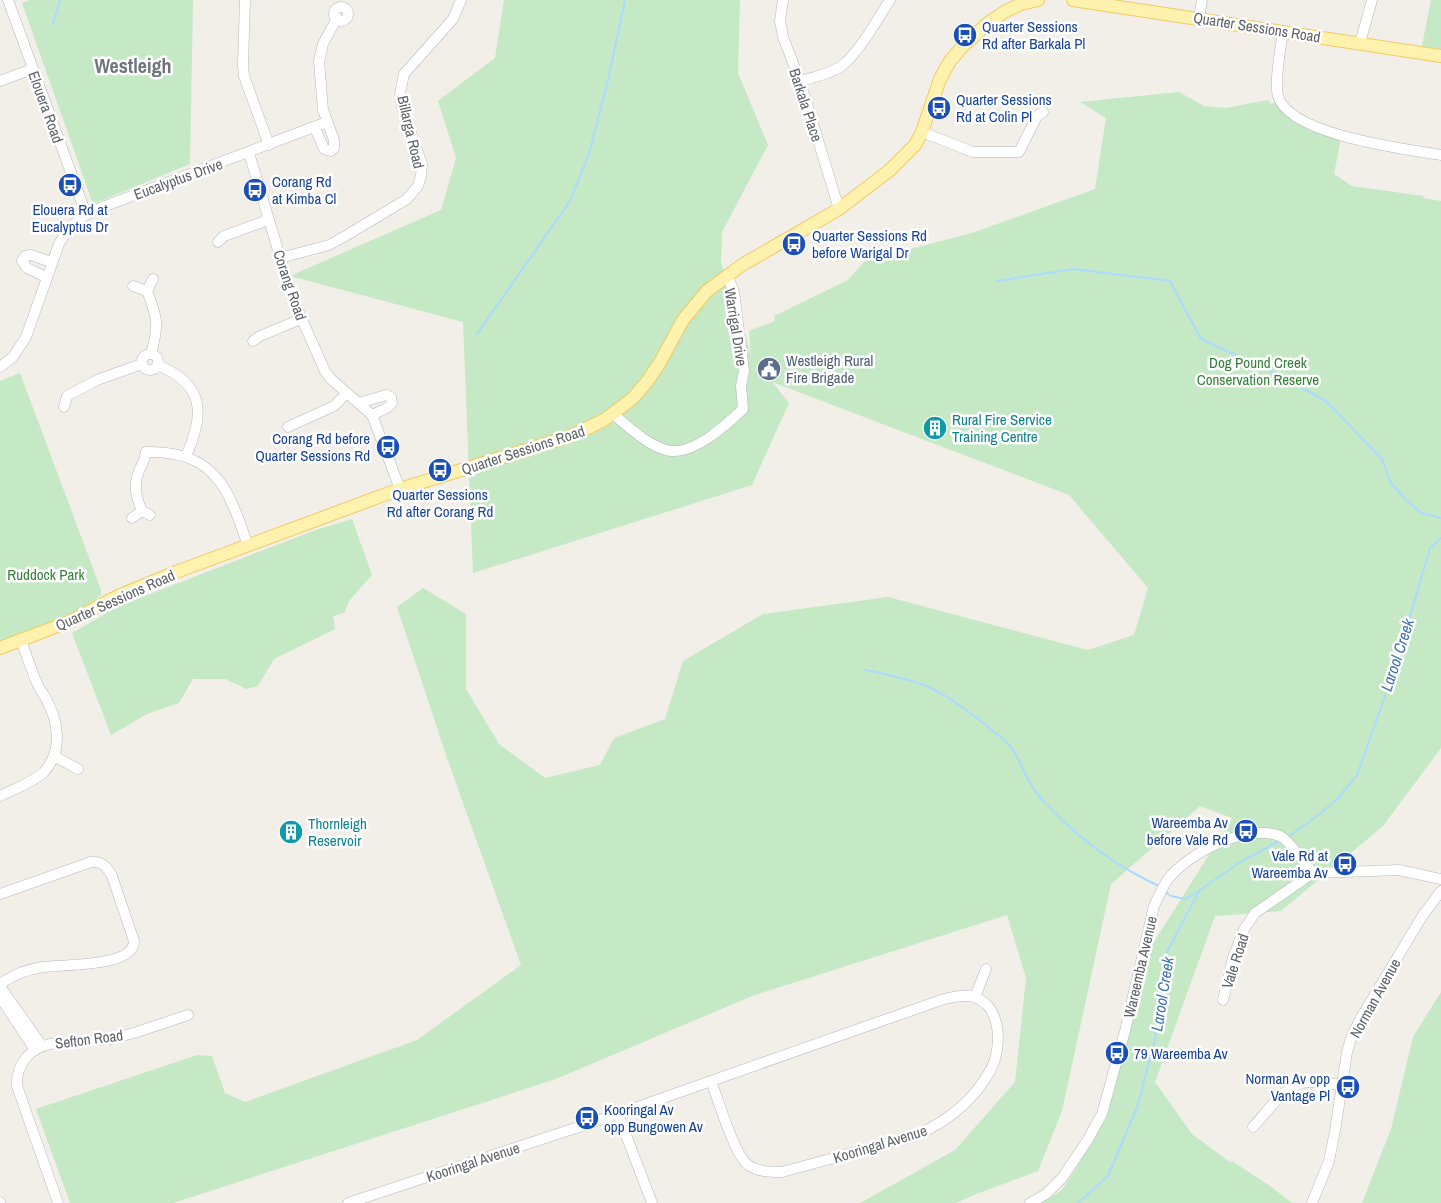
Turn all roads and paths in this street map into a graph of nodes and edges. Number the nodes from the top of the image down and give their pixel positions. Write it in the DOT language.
graph roads {
  1 [pos="8,0"];
  2 [pos="245,0"];
  3 [pos="461,0"];
  4 [pos="783,0"];
  5 [pos="890,0"];
  6 [pos="1038,0"];
  7 [pos="1074,0"];
  8 [pos="1202,0"];
  9 [pos="1372,0"];
  10 [pos="337,18"];
  11 [pos="1199,18"];
  12 [pos="1283,31"];
  13 [pos="1360,43"];
  14 [pos="1441,56"];
  15 [pos="32,69"];
  16 [pos="0,81"];
  17 [pos="800,81"];
  18 [pos="1043,112"];
  19 [pos="327,122"];
  20 [pos="315,128"];
  21 [pos="922,132"];
  22 [pos="269,145"];
  23 [pos="248,153"];
  24 [pos="1441,155"];
  25 [pos="839,209"];
  26 [pos="86,214"];
  27 [pos="268,220"];
  28 [pos="218,242"];
  29 [pos="280,258"];
  30 [pos="51,262"];
  31 [pos="727,275"];
  32 [pos="46,277"];
  33 [pos="153,279"];
  34 [pos="133,286"];
  35 [pos="146,291"];
  36 [pos="301,319"];
  37 [pos="253,342"];
  38 [pos="151,354"];
  39 [pos="142,364"];
  40 [pos="157,365"];
  41 [pos="0,367"];
  42 [pos="347,393"];
  43 [pos="359,402"];
  44 [pos="64,407"];
  45 [pos="613,414"];
  46 [pos="372,415"];
  47 [pos="288,427"];
  48 [pos="186,456"];
  49 [pos="400,489"];
  50 [pos="132,518"];
  51 [pos="248,546"];
  52 [pos="21,640"];
  53 [pos="0,648"];
  54 [pos="54,756"];
  55 [pos="78,769"];
  56 [pos="1,793"];
  57 [pos="1313,873"];
  58 [pos="1441,879"];
  59 [pos="1441,891"];
  60 [pos="0,894"];
  61 [pos="986,969"];
  62 [pos="0,989"];
  63 [pos="0,997"];
  64 [pos="975,997"];
  65 [pos="1223,1000"];
  66 [pos="188,1014"];
  67 [pos="38,1048"];
  68 [pos="712,1081"];
  69 [pos="1342,1085"];
  70 [pos="618,1114"];
  71 [pos="1253,1127"];
  72 [pos="351,1202"];
  73 [pos="58,1203"];
  74 [pos="652,1203"];
  75 [pos="1030,1203"];
  76 [pos="1312,1203"];
  1 -- 15 [label="street, Elouera Road"];
  2 -- 22 [label="street"];
  3 -- 29 [label="street, Billarga Road"];
  4 -- 17 [label="street, Barkala Place"];
  5 -- 17 [label="street"];
  6 -- 21 [label="main road, Quarter Sessions Road"];
  7 -- 11 [label="main road, Quarter Sessions Road"];
  8 -- 11 [label="street"];
  9 -- 13 [label="street"];
  10 -- 19 [label="street"];
  11 -- 12 [label="main road, Quarter Sessions Road"];
  12 -- 13 [label="main road, Quarter Sessions Road"];
  12 -- 24 [label="street"];
  13 -- 14 [label="main road, Quarter Sessions Road"];
  15 -- 16 [label="street"];
  15 -- 26 [label="street, Elouera Road"];
  17 -- 25 [label="street, Barkala Place"];
  18 -- 21 [label="street"];
  19 -- 20 [label="street, Eucalyptus Drive"];
  19 -- 20 [label="street"];
  20 -- 22 [label="street, Eucalyptus Drive"];
  21 -- 25 [label="main road, Quarter Sessions Road"];
  22 -- 23 [label="street, Eucalyptus Drive"];
  23 -- 26 [label="street, Eucalyptus Drive"];
  23 -- 27 [label="street, Corang Road"];
  25 -- 31 [label="main road, Quarter Sessions Road"];
  26 -- 30 [label="street, Eucalyptus Drive"];
  27 -- 28 [label="street"];
  27 -- 29 [label="street, Corang Road"];
  29 -- 36 [label="street, Corang Road"];
  30 -- 32 [label="street, Eucalyptus Drive"];
  30 -- 32 [label="street"];
  31 -- 45 [label="main road, Quarter Sessions Road"];
  31 -- 45 [label="street, Warrigal Drive"];
  32 -- 41 [label="street, Eucalyptus Drive"];
  33 -- 35 [label="street"];
  34 -- 35 [label="street"];
  35 -- 38 [label="street"];
  36 -- 37 [label="street"];
  36 -- 42 [label="street, Corang Road"];
  38 -- 39 [label="street"];
  38 -- 40 [label="street"];
  39 -- 40 [label="street"];
  39 -- 44 [label="street"];
  40 -- 48 [label="street"];
  42 -- 43 [label="street, Corang Road"];
  42 -- 47 [label="street"];
  43 -- 46 [label="street, Corang Road"];
  43 -- 46 [label="street"];
  45 -- 49 [label="main road, Quarter Sessions Road"];
  46 -- 49 [label="street, Corang Road"];
  48 -- 50 [label="street"];
  48 -- 51 [label="street"];
  49 -- 51 [label="main road, Quarter Sessions Road"];
  51 -- 52 [label="main road, Quarter Sessions Road"];
  52 -- 53 [label="main road, Quarter Sessions Road"];
  52 -- 54 [label="street"];
  54 -- 55 [label="street"];
  54 -- 56 [label="street"];
  57 -- 58 [label="street"];
  57 -- 65 [label="street, Vale Road"];
  57 -- 75 [label="street, Wareemba Avenue"];
  59 -- 69 [label="street, Norman Avenue"];
  60 -- 62 [label="street"];
  61 -- 64 [label="street"];
  62 -- 67 [label="street"];
  63 -- 67 [label="street"];
  64 -- 68 [label="street, Kooringal Avenue"];
  64 -- 68 [label="street, Kooringal Avenue"];
  66 -- 67 [label="street, Sefton Road"];
  67 -- 73 [label="street, Sefton Road"];
  68 -- 70 [label="street, Kooringal Avenue"];
  69 -- 71 [label="street"];
  69 -- 76 [label="street, Norman Avenue"];
  70 -- 72 [label="street, Kooringal Avenue"];
  70 -- 74 [label="street"];
}
